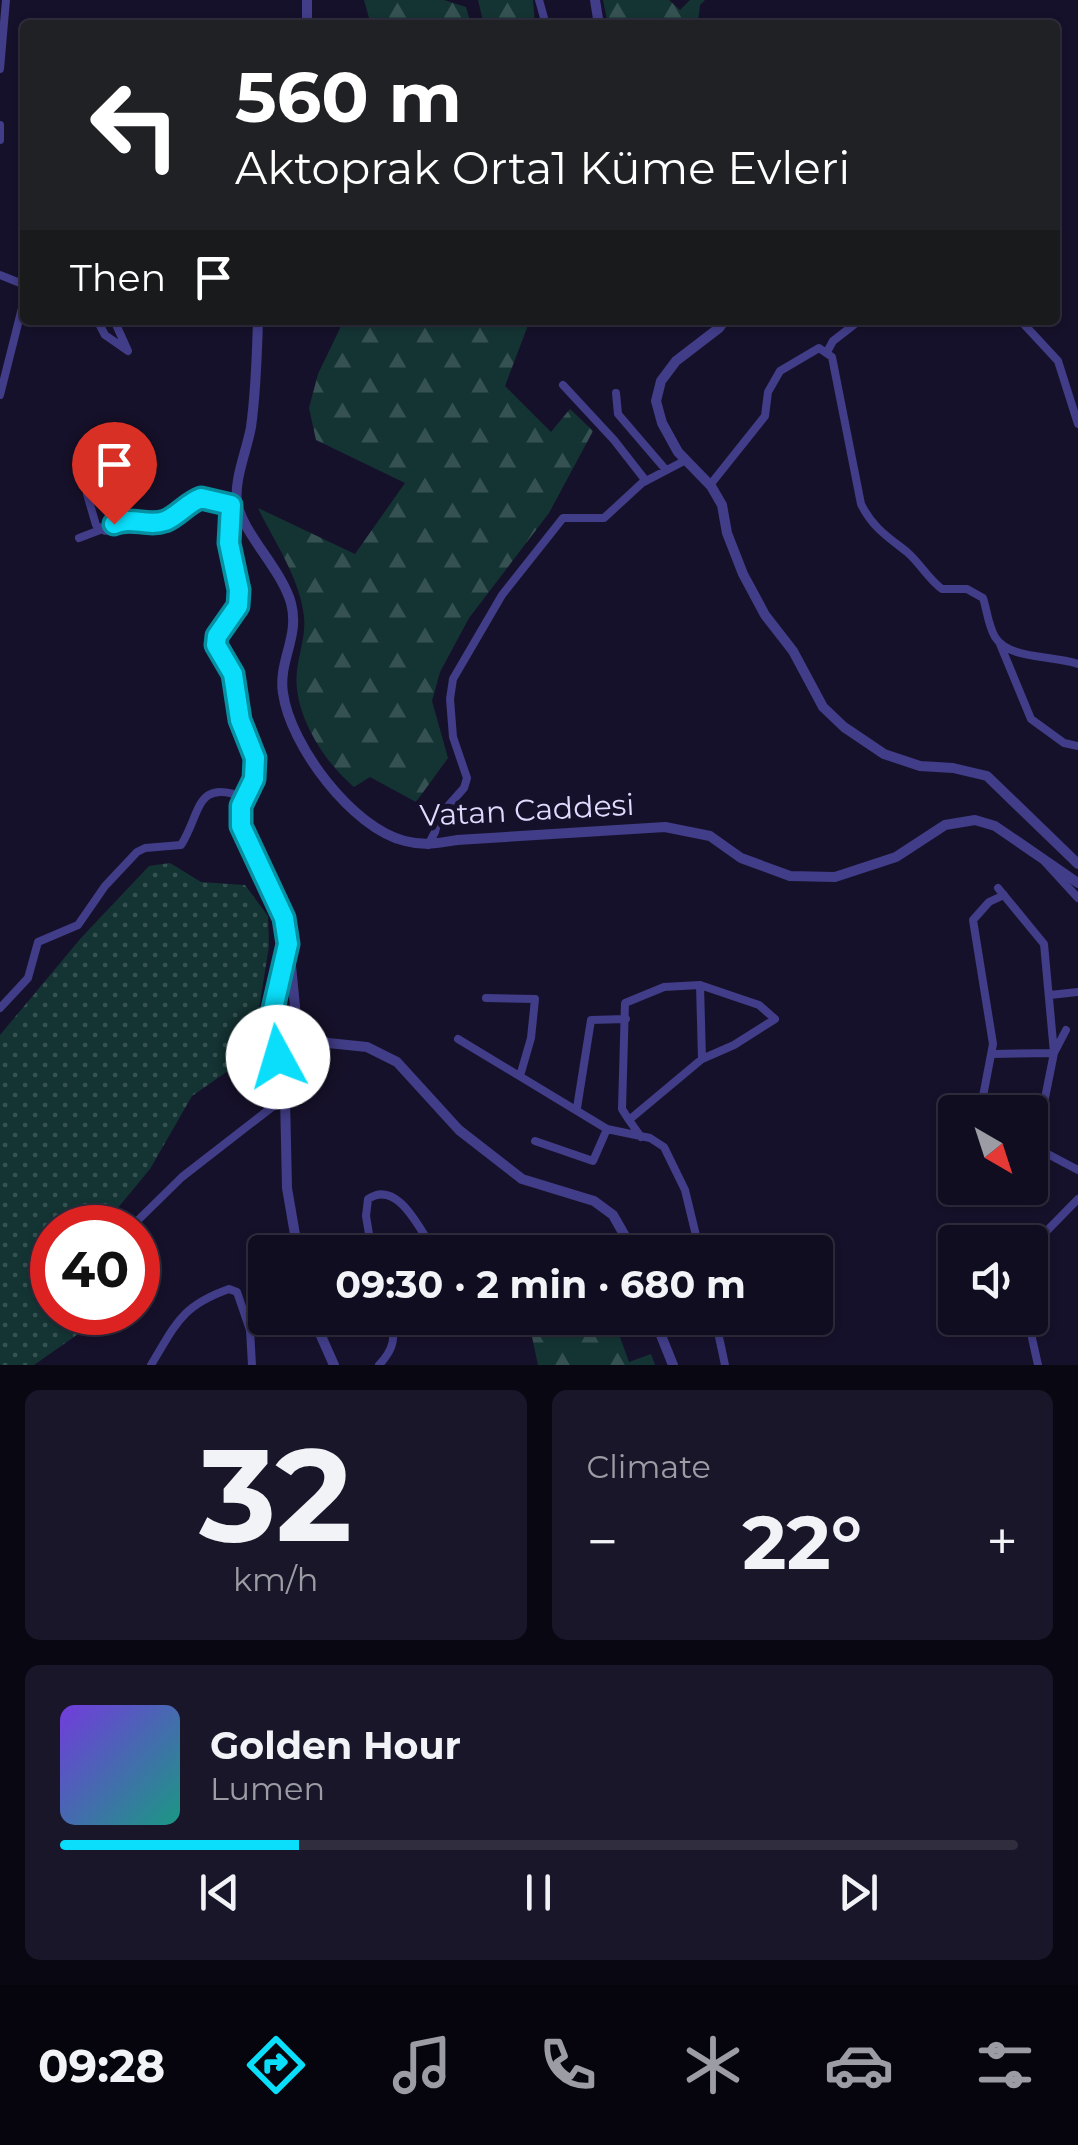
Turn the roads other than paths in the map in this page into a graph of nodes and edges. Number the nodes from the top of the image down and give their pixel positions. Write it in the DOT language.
graph roads {
  1 [pos="6,0"];
  2 [pos="0,69"];
  3 [pos="0,125"];
  4 [pos="0,140"];
  5 [pos="20,316"];
  6 [pos="100,325"];
  7 [pos="116,325"];
  8 [pos="258,325"];
  9 [pos="721,325"];
  10 [pos="853,325"];
  11 [pos="1025,325"];
  12 [pos="827,352"];
  13 [pos="563,386"];
  14 [pos="616,394"];
  15 [pos="0,396"];
  16 [pos="1078,424"];
  17 [pos="686,460"];
  18 [pos="666,470"];
  19 [pos="646,482"];
  20 [pos="710,485"];
  21 [pos="87,494"];
  22 [pos="234,503"];
  23 [pos="100,530"];
  24 [pos="78,538"];
  25 [pos="1000,644"];
  26 [pos="1078,664"];
  27 [pos="1078,746"];
  28 [pos="245,798"];
  29 [pos="428,845"];
  30 [pos="1044,858"];
  31 [pos="1078,864"];
  32 [pos="1078,883"];
  33 [pos="1078,898"];
  34 [pos="288,944"];
  35 [pos="700,986"];
  36 [pos="1078,992"];
  37 [pos="1050,994"];
  38 [pos="486,998"];
  39 [pos="0,1008"];
  40 [pos="626,1019"];
  41 [pos="1066,1030"];
  42 [pos="458,1038"];
  43 [pos="1054,1053"];
  44 [pos="992,1054"];
  45 [pos="702,1059"];
  46 [pos="520,1076"];
  47 [pos="984,1095"];
  48 [pos="1044,1095"];
  49 [pos="285,1097"];
  50 [pos="577,1108"];
  51 [pos="629,1120"];
  52 [pos="607,1129"];
  53 [pos="641,1138"];
  54 [pos="535,1142"];
  55 [pos="1048,1153"];
  56 [pos="1078,1170"];
  57 [pos="1078,1199"];
  58 [pos="153,1205"];
  59 [pos="1048,1230"];
  60 [pos="295,1235"];
  61 [pos="370,1235"];
  62 [pos="423,1235"];
  63 [pos="625,1235"];
  64 [pos="696,1235"];
  65 [pos="321,1335"];
  66 [pos="394,1335"];
  67 [pos="661,1335"];
  68 [pos="719,1335"];
  69 [pos="1032,1335"];
  70 [pos="151,1365"];
  71 [pos="252,1365"];
  72 [pos="334,1365"];
  73 [pos="379,1365"];
  74 [pos="673,1365"];
  75 [pos="725,1365"];
  76 [pos="1038,1365"];
  1 -- 2 [label="street"];
  3 -- 4 [label="street"];
  5 -- 15 [label="street"];
  6 -- 7 [label="street"];
  8 -- 22 [label="street"];
  9 -- 17 [label="street"];
  10 -- 12 [label="street"];
  11 -- 16 [label="street"];
  12 -- 20 [label="street"];
  12 -- 25 [label="street"];
  13 -- 19 [label="street"];
  14 -- 18 [label="street"];
  17 -- 18 [label="street"];
  17 -- 20 [label="street"];
  18 -- 19 [label="street"];
  19 -- 29 [label="street"];
  20 -- 31 [label="street"];
  21 -- 23 [label="street"];
  22 -- 23 [label="street"];
  22 -- 28 [label="street"];
  22 -- 29 [label="street, Vatan Caddesi"];
  23 -- 24 [label="street"];
  25 -- 26 [label="street"];
  25 -- 27 [label="street"];
  28 -- 34 [label="street"];
  28 -- 39 [label="street"];
  29 -- 30 [label="street, Vatan Caddesi"];
  30 -- 32 [label="street, Vatan Caddesi"];
  30 -- 33 [label="street"];
  34 -- 49 [label="street"];
  34 -- 63 [label="street"];
  35 -- 40 [label="street"];
  35 -- 45 [label="street"];
  35 -- 45 [label="street"];
  36 -- 37 [label="street"];
  37 -- 43 [label="street"];
  37 -- 44 [label="street"];
  38 -- 46 [label="street"];
  40 -- 50 [label="street"];
  40 -- 51 [label="street"];
  41 -- 43 [label="street"];
  42 -- 46 [label="street"];
  43 -- 44 [label="street"];
  43 -- 48 [label="street"];
  44 -- 47 [label="street"];
  45 -- 51 [label="street"];
  46 -- 50 [label="street"];
  49 -- 58 [label="street"];
  49 -- 60 [label="street"];
  50 -- 52 [label="street"];
  51 -- 53 [label="street"];
  52 -- 53 [label="street"];
  52 -- 54 [label="street"];
  53 -- 64 [label="street"];
  55 -- 56 [label="street"];
  57 -- 59 [label="street"];
  61 -- 62 [label="street"];
  65 -- 72 [label="street"];
  66 -- 73 [label="street"];
  67 -- 74 [label="street"];
  68 -- 75 [label="street"];
  69 -- 76 [label="street"];
  70 -- 71 [label="street"];
}
